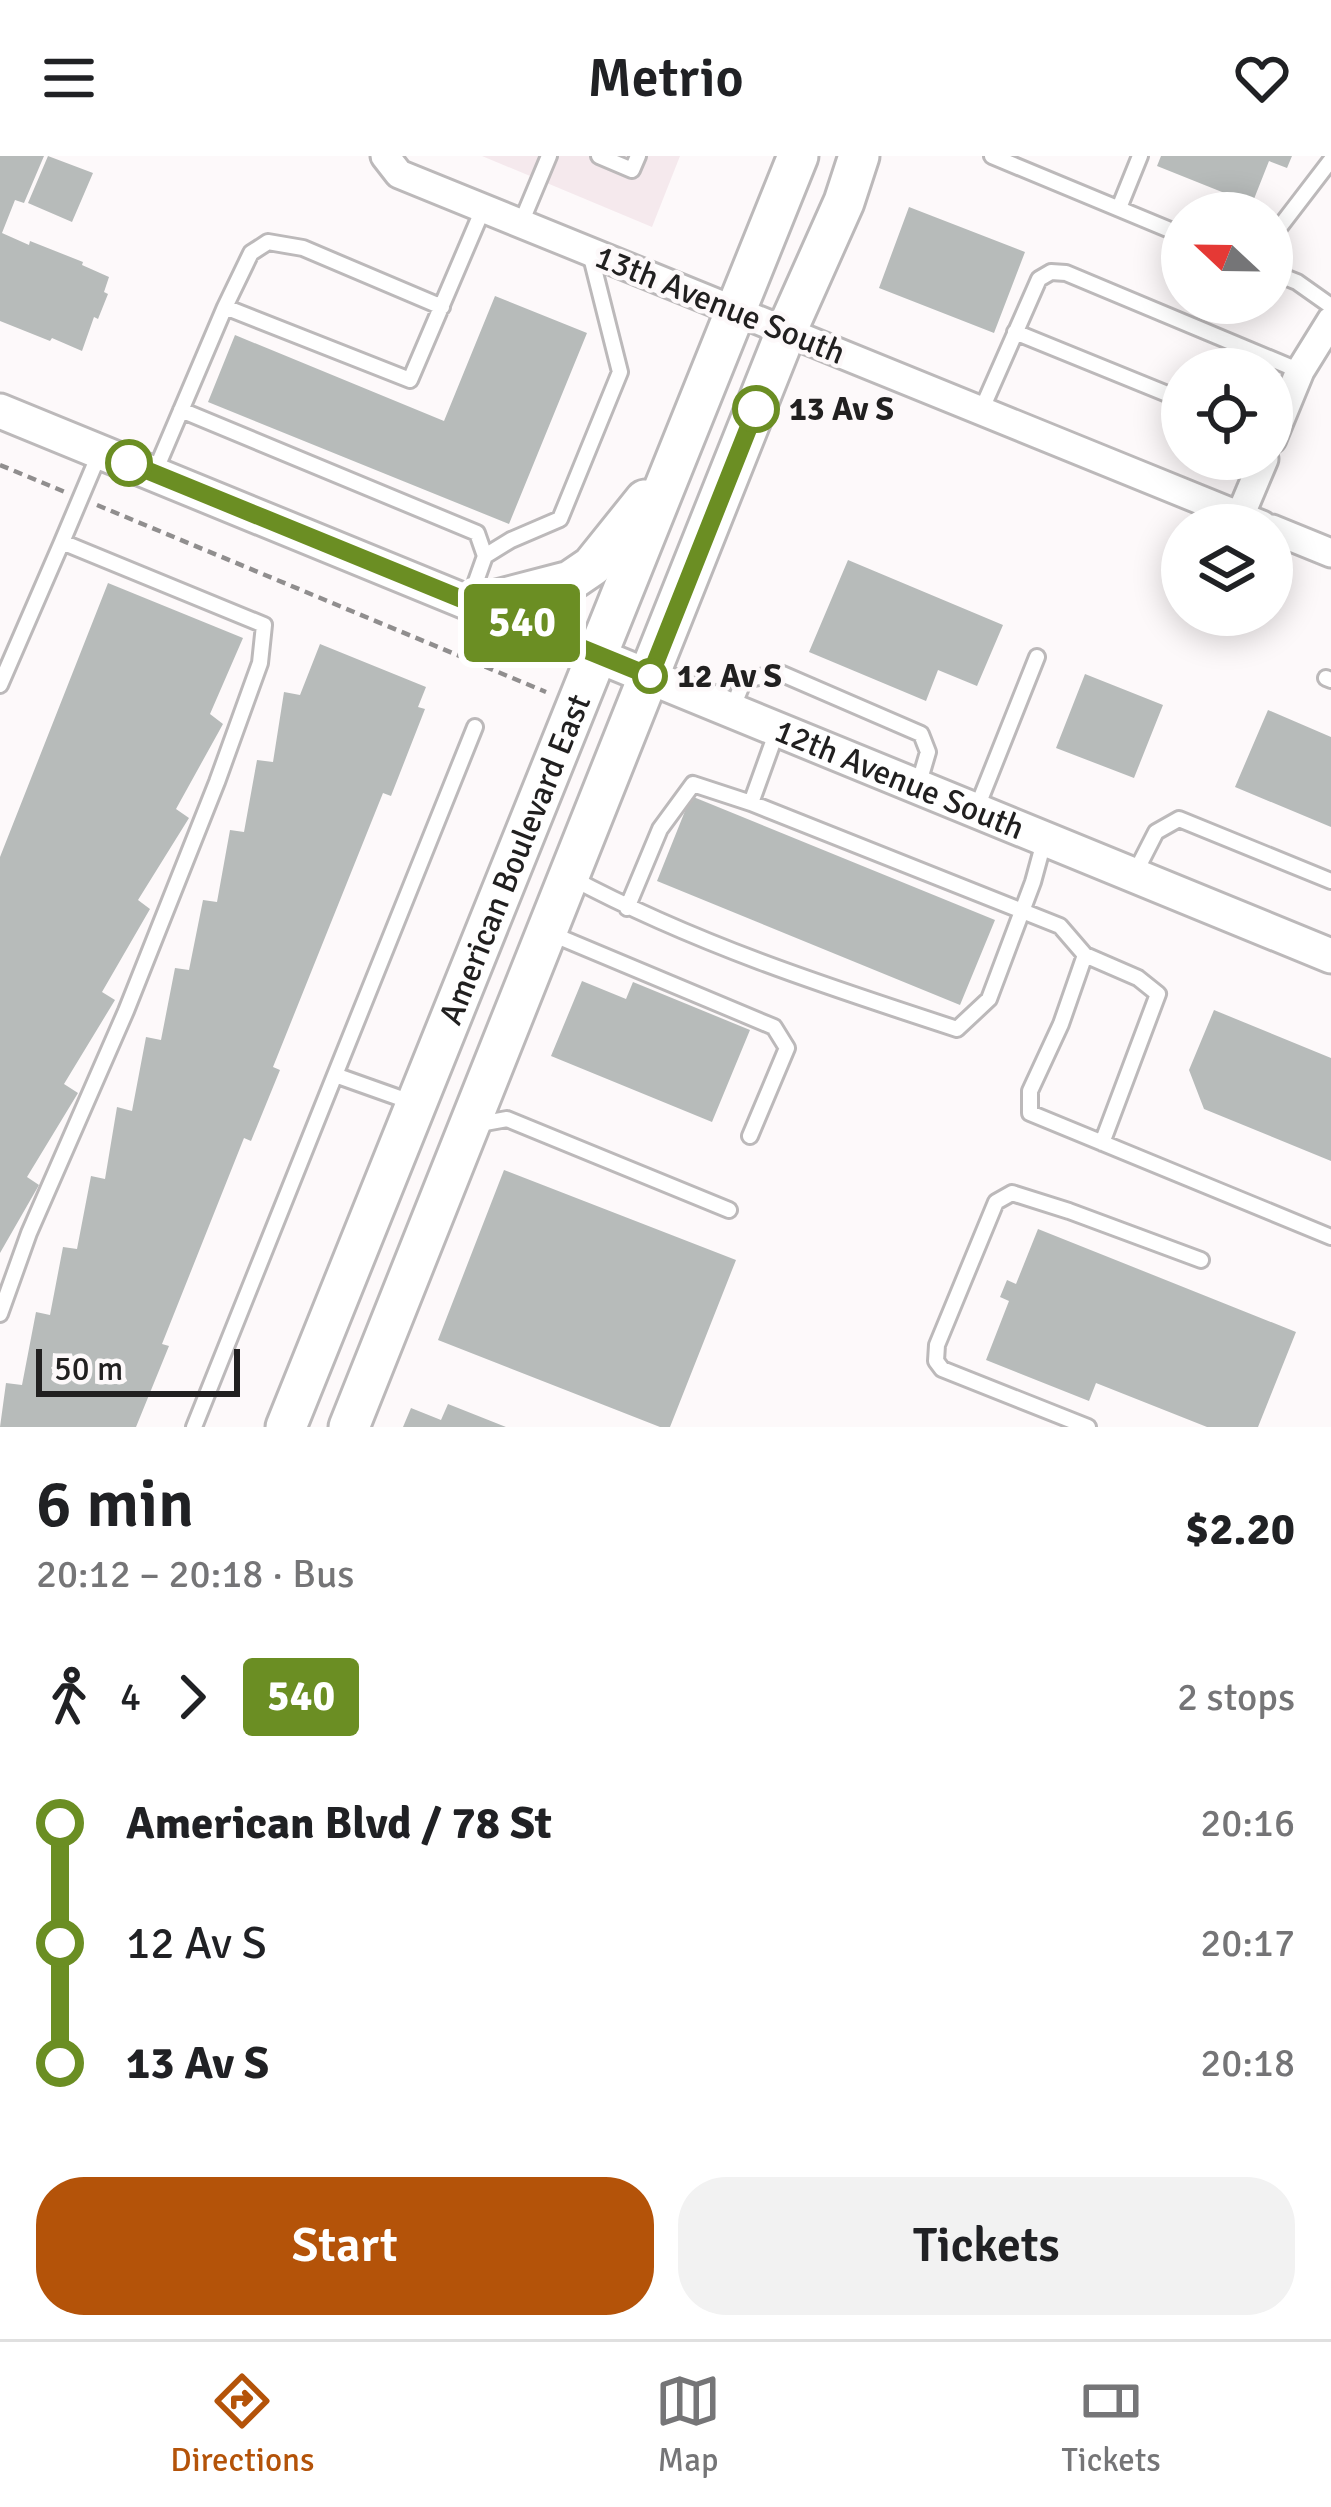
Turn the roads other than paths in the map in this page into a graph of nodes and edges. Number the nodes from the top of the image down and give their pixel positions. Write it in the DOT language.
graph roads {
  1 [pos="386,156"];
  2 [pos="549,156"];
  3 [pos="599,156"];
  4 [pos="638,156"];
  5 [pos="798,156"];
  6 [pos="859,156"];
  7 [pos="992,156"];
  8 [pos="1140,156"];
  9 [pos="1331,160"];
  10 [pos="1118,208"];
  11 [pos="483,209"];
  12 [pos="1293,210"];
  13 [pos="520,224"];
  14 [pos="1161,226"];
  15 [pos="590,253"];
  16 [pos="1293,280"];
  17 [pos="1331,306"];
  18 [pos="225,307"];
  19 [pos="442,307"];
  20 [pos="735,311"];
  21 [pos="1331,320"];
  22 [pos="787,332"];
  23 [pos="1015,332"];
  24 [pos="1236,345"];
  25 [pos="1235,348"];
  26 [pos="1300,371"];
  27 [pos="1293,388"];
  28 [pos="1161,391"];
  29 [pos="181,410"];
  30 [pos="0,411"];
  31 [pos="981,411"];
  32 [pos="100,452"];
  33 [pos="677,457"];
  34 [pos="154,474"];
  35 [pos="1209,504"];
  36 [pos="1293,538"];
  37 [pos="62,542"];
  38 [pos="1331,553"];
  39 [pos="485,556"];
  40 [pos="473,603"];
  41 [pos="598,654"];
  42 [pos="1037,657"];
  43 [pos="650,676"];
  44 [pos="0,685"];
  45 [pos="732,709"];
  46 [pos="475,727"];
  47 [pos="778,728"];
  48 [pos="918,786"];
  49 [pos="752,802"];
  50 [pos="976,810"];
  51 [pos="1046,838"];
  52 [pos="1134,874"];
  53 [pos="568,876"];
  54 [pos="1331,881"];
  55 [pos="627,908"];
  56 [pos="1022,912"];
  57 [pos="547,931"];
  58 [pos="1085,956"];
  59 [pos="1331,956"];
  60 [pos="335,1075"];
  61 [pos="416,1104"];
  62 [pos="469,1126"];
  63 [pos="751,1136"];
  64 [pos="1102,1142"];
  65 [pos="729,1210"];
  66 [pos="1331,1237"];
  67 [pos="1201,1260"];
  68 [pos="0,1314"];
  69 [pos="194,1427"];
  70 [pos="286,1427"];
  71 [pos="350,1427"];
  72 [pos="1088,1427"];
  1 -- 11 [label="street, 13th Avenue South"];
  2 -- 13 [label="lane"];
  3 -- 4 [label="lane"];
  5 -- 20 [label="main road, American Boulevard East"];
  6 -- 22 [label="main road, American Boulevard East"];
  7 -- 10 [label="lane"];
  8 -- 10 [label="lane"];
  9 -- 12 [label="lane"];
  10 -- 14 [label="lane"];
  11 -- 13 [label="street, 13th Avenue South"];
  11 -- 19 [label="lane"];
  13 -- 15 [label="street, 13th Avenue South"];
  15 -- 20 [label="street, 13th Avenue South"];
  15 -- 39 [label="lane"];
  16 -- 17 [label="lane"];
  18 -- 19 [label="lane"];
  18 -- 19 [label="lane"];
  18 -- 29 [label="lane"];
  20 -- 22 [label="street, 13th Avenue South"];
  20 -- 33 [label="main road, American Boulevard East"];
  21 -- 26 [label="street"];
  22 -- 31 [label="street, 13th Avenue South"];
  22 -- 43 [label="main road, American Boulevard East"];
  23 -- 24 [label="lane"];
  23 -- 28 [label="lane"];
  23 -- 31 [label="lane"];
  24 -- 25 [label="lane"];
  24 -- 26 [label="lane"];
  26 -- 27 [label="street"];
  29 -- 34 [label="lane"];
  29 -- 39 [label="lane"];
  30 -- 32 [label="street, 12th Avenue South"];
  31 -- 35 [label="street, 13th Avenue South"];
  32 -- 34 [label="street, 12th Avenue South"];
  32 -- 37 [label="lane"];
  33 -- 40 [label="main road"];
  33 -- 41 [label="main road, American Boulevard East"];
  34 -- 40 [label="street, 12th Avenue South"];
  36 -- 38 [label="street"];
  37 -- 44 [label="lane"];
  37 -- 68 [label="lane"];
  39 -- 40 [label="lane"];
  40 -- 41 [label="street, 12th Avenue South"];
  41 -- 43 [label="street, 12th Avenue South"];
  41 -- 61 [label="main road, American Boulevard East"];
  42 -- 50 [label="lane"];
  43 -- 45 [label="street, 12th Avenue South"];
  43 -- 53 [label="main road, American Boulevard East"];
  45 -- 47 [label="street, 12th Avenue South"];
  45 -- 48 [label="lane"];
  46 -- 60 [label="lane"];
  47 -- 48 [label="street, 12th Avenue South"];
  47 -- 49 [label="lane"];
  48 -- 50 [label="street, 12th Avenue South"];
  49 -- 55 [label="lane"];
  49 -- 56 [label="lane"];
  50 -- 51 [label="street, 12th Avenue South"];
  51 -- 52 [label="street, 12th Avenue South"];
  51 -- 56 [label="lane"];
  52 -- 54 [label="lane"];
  52 -- 59 [label="street, 12th Avenue South"];
  53 -- 55 [label="lane"];
  53 -- 57 [label="main road, American Boulevard East"];
  55 -- 56 [label="lane"];
  56 -- 58 [label="lane"];
  57 -- 62 [label="main road, American Boulevard East"];
  57 -- 63 [label="lane"];
  58 -- 64 [label="lane"];
  58 -- 64 [label="lane"];
  60 -- 61 [label="lane"];
  60 -- 69 [label="lane"];
  61 -- 62 [label="main road"];
  61 -- 70 [label="main road, American Boulevard East"];
  62 -- 65 [label="lane"];
  62 -- 71 [label="main road, American Boulevard East"];
  64 -- 66 [label="lane"];
  67 -- 72 [label="lane"];
}
